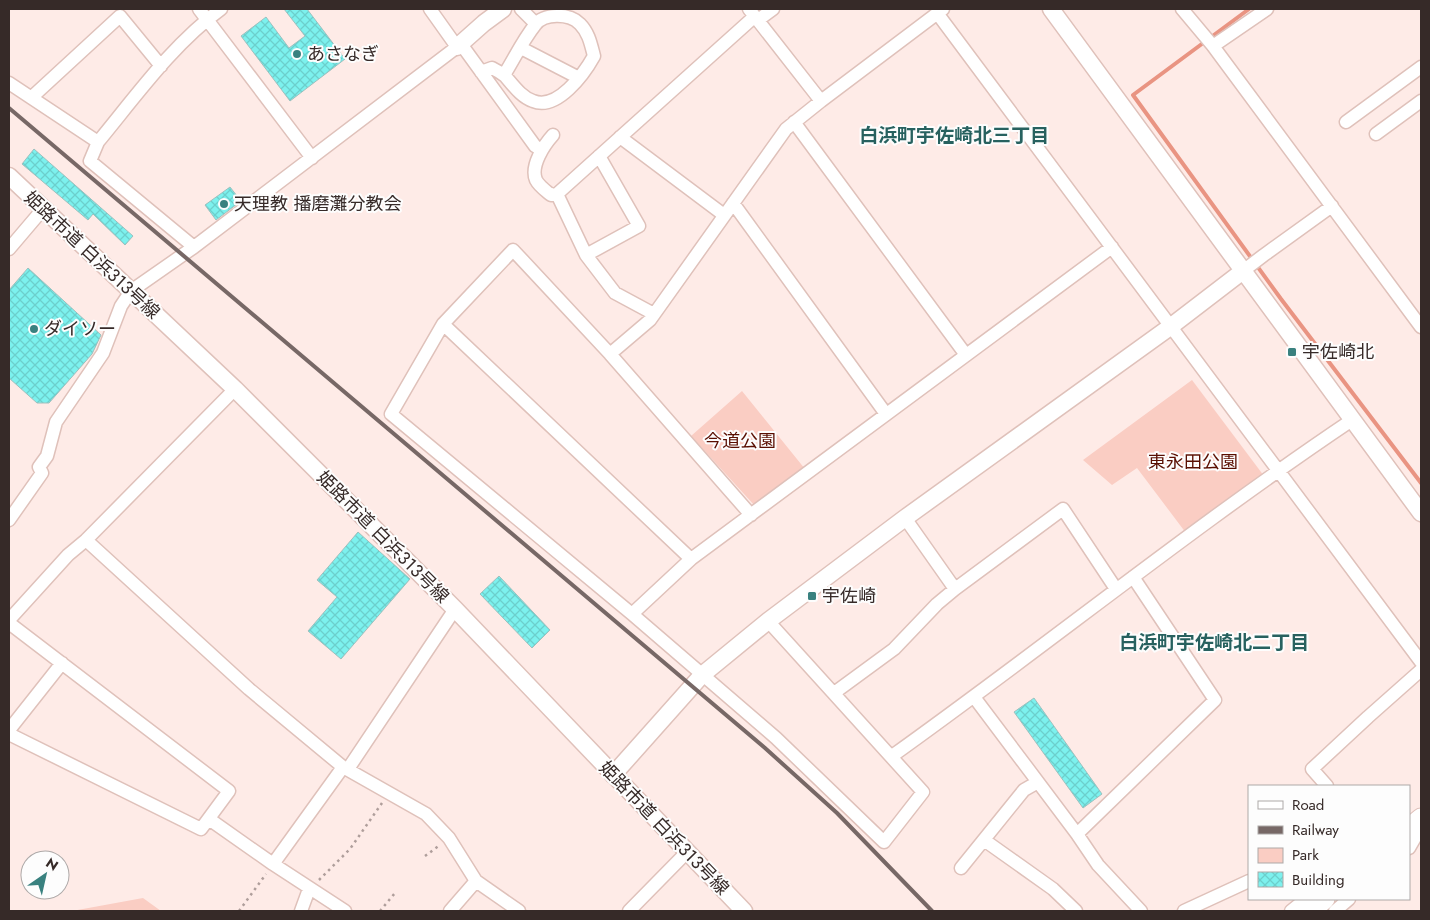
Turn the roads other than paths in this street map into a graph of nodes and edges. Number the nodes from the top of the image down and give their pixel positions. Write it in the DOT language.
graph roads {
  1 [pos="199,9"];
  2 [pos="221,9"];
  3 [pos="430,9"];
  4 [pos="503,9"];
  5 [pos="521,9"];
  6 [pos="773,9"];
  7 [pos="1051,9"];
  8 [pos="1182,9"];
  9 [pos="1266,9"];
  10 [pos="940,11"];
  11 [pos="754,15"];
  12 [pos="206,20"];
  13 [pos="536,24"];
  14 [pos="459,45"];
  15 [pos="1214,46"];
  16 [pos="521,48"];
  17 [pos="161,66"];
  18 [pos="1421,67"];
  19 [pos="481,72"];
  20 [pos="504,75"];
  21 [pos="579,78"];
  22 [pos="9,84"];
  23 [pos="32,97"];
  24 [pos="821,101"];
  25 [pos="1421,101"];
  26 [pos="794,122"];
  27 [pos="1346,122"];
  28 [pos="1376,134"];
  29 [pos="553,135"];
  30 [pos="620,137"];
  31 [pos="98,142"];
  32 [pos="542,150"];
  33 [pos="599,156"];
  34 [pos="312,158"];
  35 [pos="9,176"];
  36 [pos="557,194"];
  37 [pos="733,203"];
  38 [pos="1332,206"];
  39 [pos="43,209"];
  40 [pos="724,215"];
  41 [pos="194,247"];
  42 [pos="1112,248"];
  43 [pos="9,249"];
  44 [pos="586,255"];
  45 [pos="1243,271"];
  46 [pos="132,291"];
  47 [pos="654,314"];
  48 [pos="443,324"];
  49 [pos="1170,327"];
  50 [pos="1421,328"];
  51 [pos="610,354"];
  52 [pos="966,356"];
  53 [pos="235,389"];
  54 [pos="886,414"];
  55 [pos="1352,420"];
  56 [pos="1278,470"];
  57 [pos="1421,513"];
  58 [pos="751,514"];
  59 [pos="905,518"];
  60 [pos="9,520"];
  61 [pos="86,540"];
  62 [pos="691,559"];
  63 [pos="1132,577"];
  64 [pos="955,589"];
  65 [pos="1116,589"];
  66 [pos="455,609"];
  67 [pos="632,614"];
  68 [pos="9,621"];
  69 [pos="768,621"];
  70 [pos="1421,662"];
  71 [pos="62,663"];
  72 [pos="1421,670"];
  73 [pos="702,675"];
  74 [pos="834,692"];
  75 [pos="974,697"];
  76 [pos="9,730"];
  77 [pos="9,734"];
  78 [pos="892,756"];
  79 [pos="345,768"];
  80 [pos="613,775"];
  81 [pos="1038,782"];
  82 [pos="1326,785"];
  83 [pos="1421,818"];
  84 [pos="209,819"];
  85 [pos="1410,827"];
  86 [pos="1421,827"];
  87 [pos="1077,834"];
  88 [pos="984,840"];
  89 [pos="1410,846"];
  90 [pos="687,852"];
  91 [pos="273,864"];
  92 [pos="961,868"];
  93 [pos="476,881"];
  94 [pos="1248,881"];
  95 [pos="309,889"];
  96 [pos="1305,900"];
  97 [pos="1324,900"];
  98 [pos="1348,900"];
  99 [pos="301,911"];
  100 [pos="346,911"];
  101 [pos="450,911"];
  102 [pos="519,911"];
  103 [pos="629,911"];
  104 [pos="744,911"];
  105 [pos="1076,911"];
  106 [pos="1142,911"];
  107 [pos="1184,911"];
  108 [pos="1291,911"];
  109 [pos="1311,911"];
  110 [pos="1334,911"];
  1 -- 12 [label="street"];
  2 -- 12 [label="street"];
  3 -- 14 [label="street"];
  4 -- 14 [label="street"];
  5 -- 13 [label="street"];
  6 -- 11 [label="street"];
  7 -- 45 [label="street"];
  8 -- 15 [label="street"];
  9 -- 15 [label="street"];
  10 -- 24 [label="street"];
  10 -- 42 [label="street"];
  11 -- 24 [label="street"];
  11 -- 30 [label="street"];
  12 -- 17 [label="street"];
  12 -- 34 [label="street"];
  13 -- 16 [label="street"];
  13 -- 21 [label="street"];
  14 -- 19 [label="street"];
  14 -- 34 [label="street"];
  15 -- 38 [label="street"];
  16 -- 20 [label="street"];
  16 -- 21 [label="street"];
  17 -- 23 [label="street"];
  17 -- 31 [label="street"];
  18 -- 27 [label="street"];
  19 -- 20 [label="street"];
  19 -- 32 [label="street"];
  20 -- 21 [label="street"];
  22 -- 23 [label="street"];
  23 -- 31 [label="street"];
  24 -- 26 [label="street"];
  25 -- 28 [label="street"];
  26 -- 37 [label="street"];
  26 -- 52 [label="street"];
  29 -- 32 [label="street"];
  30 -- 33 [label="street"];
  30 -- 40 [label="street"];
  31 -- 41 [label="street"];
  32 -- 36 [label="street"];
  33 -- 36 [label="street"];
  33 -- 44 [label="street"];
  34 -- 41 [label="street"];
  35 -- 39 [label="street, 姫路市道 白浜313号線"];
  36 -- 44 [label="street"];
  37 -- 40 [label="street"];
  37 -- 54 [label="street"];
  38 -- 45 [label="street"];
  38 -- 50 [label="street"];
  39 -- 43 [label="street"];
  39 -- 46 [label="street, 姫路市道 白浜313号線"];
  40 -- 47 [label="street"];
  41 -- 46 [label="street"];
  42 -- 49 [label="street"];
  42 -- 52 [label="street"];
  44 -- 47 [label="street"];
  45 -- 49 [label="street"];
  45 -- 55 [label="street"];
  46 -- 53 [label="street, 姫路市道 白浜313号線"];
  46 -- 60 [label="street"];
  47 -- 51 [label="street"];
  48 -- 51 [label="street"];
  48 -- 62 [label="street"];
  48 -- 67 [label="street"];
  49 -- 56 [label="street"];
  49 -- 59 [label="street"];
  51 -- 58 [label="street"];
  52 -- 54 [label="street"];
  53 -- 61 [label="street"];
  53 -- 66 [label="street, 姫路市道 白浜313号線"];
  54 -- 58 [label="street"];
  55 -- 56 [label="street"];
  55 -- 57 [label="street"];
  56 -- 63 [label="street"];
  56 -- 70 [label="street"];
  58 -- 62 [label="street"];
  59 -- 64 [label="street"];
  59 -- 69 [label="street"];
  61 -- 68 [label="street"];
  61 -- 79 [label="street"];
  62 -- 67 [label="street"];
  63 -- 65 [label="street"];
  63 -- 87 [label="street"];
  64 -- 65 [label="street"];
  64 -- 74 [label="street"];
  65 -- 75 [label="street"];
  66 -- 79 [label="street"];
  66 -- 80 [label="street, 姫路市道 白浜313号線"];
  67 -- 73 [label="street"];
  68 -- 71 [label="street"];
  69 -- 73 [label="street"];
  69 -- 74 [label="street"];
  71 -- 76 [label="street"];
  71 -- 84 [label="street"];
  72 -- 82 [label="street"];
  73 -- 78 [label="street"];
  73 -- 80 [label="street"];
  74 -- 78 [label="street"];
  75 -- 78 [label="street"];
  75 -- 81 [label="street"];
  77 -- 84 [label="street"];
  79 -- 91 [label="street"];
  79 -- 93 [label="street"];
  80 -- 90 [label="street, 姫路市道 白浜313号線"];
  81 -- 87 [label="street"];
  81 -- 88 [label="street"];
  83 -- 85 [label="main road"];
  84 -- 91 [label="street"];
  86 -- 89 [label="street"];
  87 -- 106 [label="street"];
  88 -- 92 [label="street"];
  88 -- 105 [label="street"];
  90 -- 103 [label="street"];
  90 -- 104 [label="street, 姫路市道 白浜313号線"];
  91 -- 95 [label="street"];
  93 -- 101 [label="street"];
  93 -- 102 [label="street"];
  94 -- 107 [label="street"];
  95 -- 99 [label="street"];
  95 -- 100 [label="street"];
  96 -- 108 [label="street"];
  97 -- 109 [label="main road"];
  98 -- 110 [label="street"];
}
